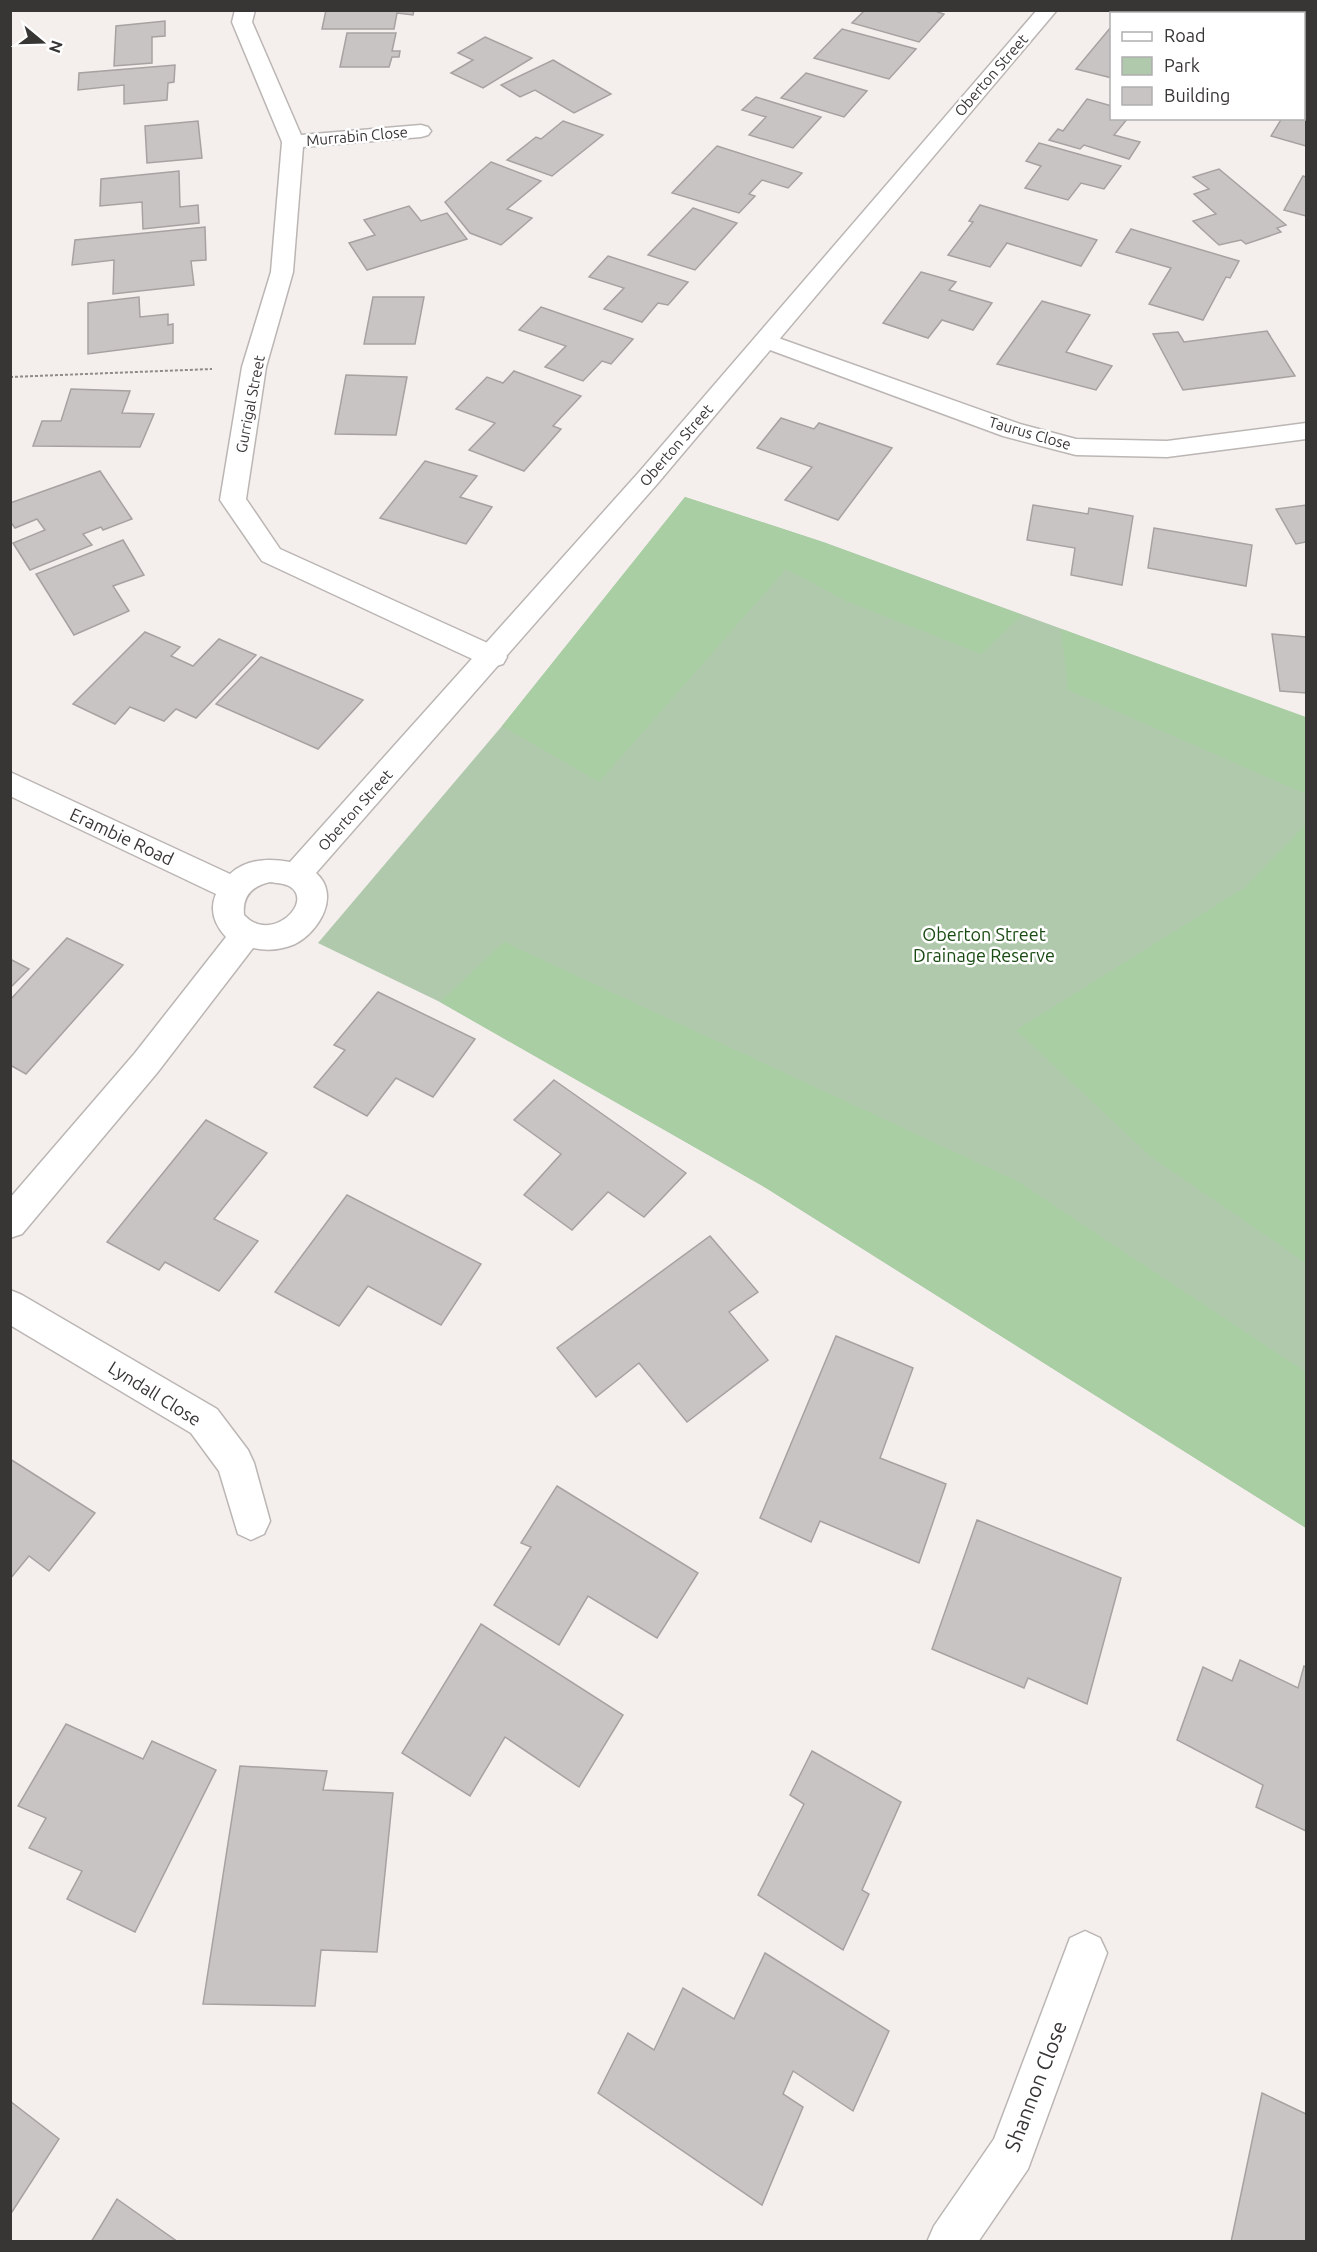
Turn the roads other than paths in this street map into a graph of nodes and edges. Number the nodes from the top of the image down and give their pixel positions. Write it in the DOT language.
graph roads {
  1 [pos="245,10"];
  2 [pos="1048,10"];
  3 [pos="421,130"];
  4 [pos="293,142"];
  5 [pos="767,341"];
  6 [pos="1306,431"];
  7 [pos="493,657"];
  8 [pos="10,783"];
  9 [pos="297,874"];
  10 [pos="234,889"];
  11 [pos="246,934"];
  12 [pos="10,1223"];
  13 [pos="10,1306"];
  14 [pos="251,1521"];
  15 [pos="1085,1953"];
  16 [pos="950,2241"];
  1 -- 4 [label="street, Gurrigal Street"];
  2 -- 5 [label="street, Oberton Street"];
  3 -- 4 [label="street, Murrabin Close"];
  4 -- 7 [label="street, Gurrigal Street"];
  5 -- 6 [label="street, Taurus Close"];
  5 -- 7 [label="street, Oberton Street"];
  7 -- 9 [label="street, Oberton Street"];
  8 -- 10 [label="street, Erambie Road"];
  9 -- 10 [label="street"];
  9 -- 11 [label="street"];
  10 -- 11 [label="street"];
  11 -- 12 [label="street"];
  13 -- 14 [label="street, Lyndall Close"];
  15 -- 16 [label="street, Shannon Close"];
}
